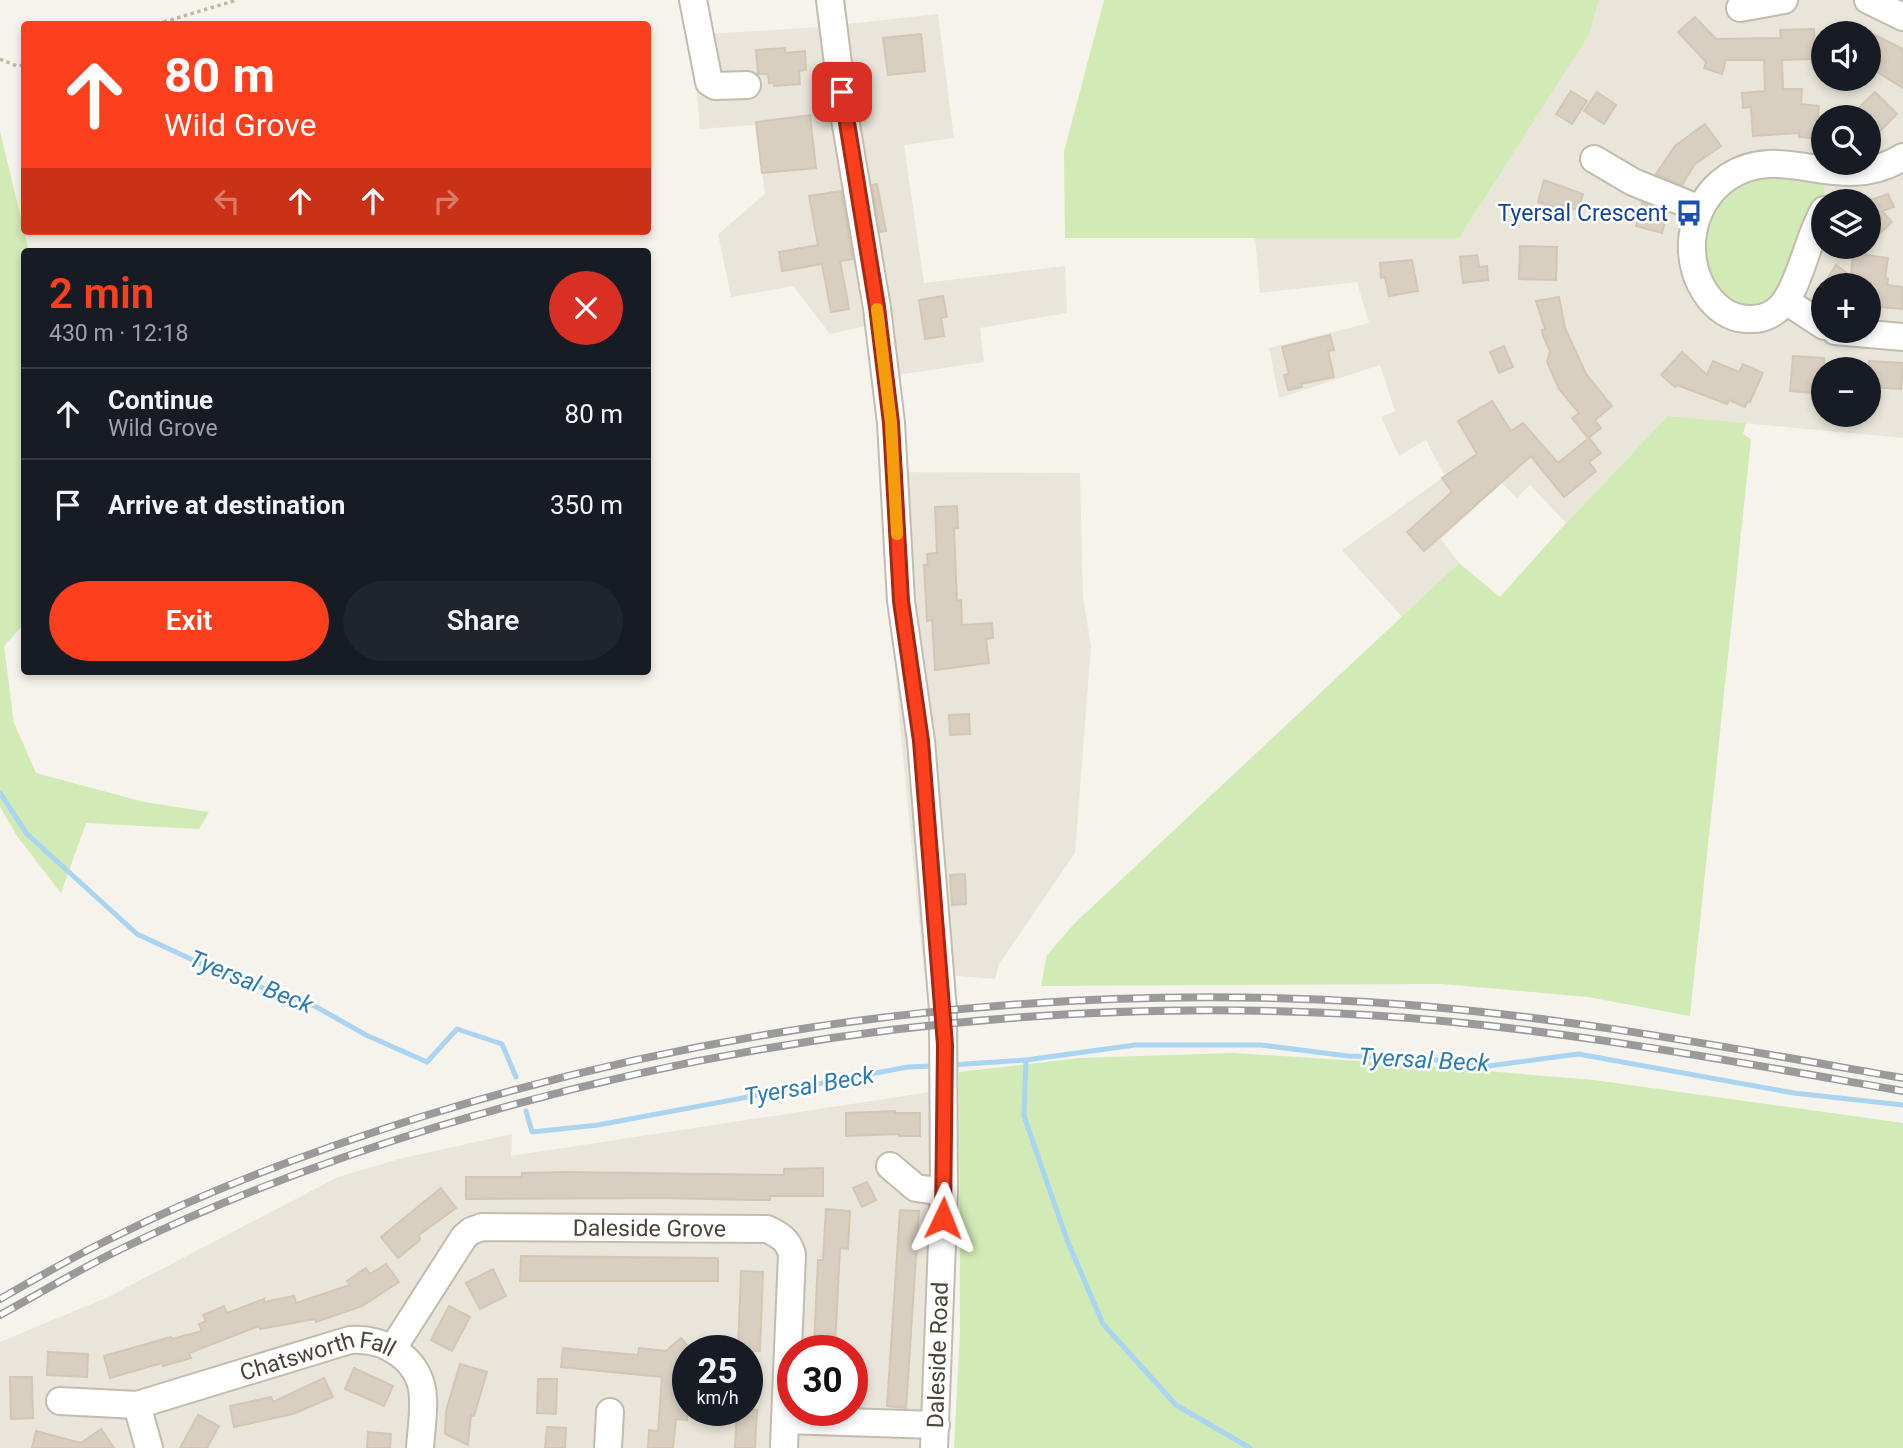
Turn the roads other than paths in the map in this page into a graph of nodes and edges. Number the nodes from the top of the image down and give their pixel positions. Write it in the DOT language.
graph roads {
  1 [pos="693,0"];
  2 [pos="830,0"];
  3 [pos="1784,0"];
  4 [pos="1868,0"];
  5 [pos="1740,8"];
  6 [pos="1903,16"];
  7 [pos="747,85"];
  8 [pos="1903,157"];
  9 [pos="1594,159"];
  10 [pos="1881,166"];
  11 [pos="1811,168"];
  12 [pos="1700,209"];
  13 [pos="1811,241"];
  14 [pos="1786,300"];
  15 [pos="1811,317"];
  16 [pos="1881,335"];
  17 [pos="1903,337"];
  18 [pos="890,1166"];
  19 [pos="944,1192"];
  20 [pos="789,1335"];
  21 [pos="393,1348"];
  22 [pos="60,1401"];
  23 [pos="137,1405"];
  24 [pos="610,1412"];
  25 [pos="785,1426"];
  26 [pos="838,1426"];
  27 [pos="935,1437"];
  28 [pos="149,1448"];
  29 [pos="420,1448"];
  30 [pos="608,1448"];
  31 [pos="784,1448"];
  1 -- 7 [label="street"];
  2 -- 19 [label="street, Daleside Road"];
  3 -- 5 [label="street"];
  4 -- 6 [label="street"];
  8 -- 10 [label="street"];
  9 -- 12 [label="street"];
  11 -- 12 [label="street"];
  12 -- 14 [label="street"];
  13 -- 14 [label="street"];
  14 -- 15 [label="street"];
  16 -- 17 [label="street"];
  18 -- 19 [label="street"];
  19 -- 27 [label="street, Daleside Road"];
  20 -- 21 [label="street, Daleside Grove"];
  21 -- 23 [label="street, Chatsworth Fall"];
  21 -- 29 [label="street, Chatsworth Fall"];
  22 -- 23 [label="street, Chatsworth Fall"];
  23 -- 28 [label="street"];
  24 -- 30 [label="street"];
  25 -- 31 [label="street, Daleside Grove"];
  26 -- 27 [label="street"];
}
